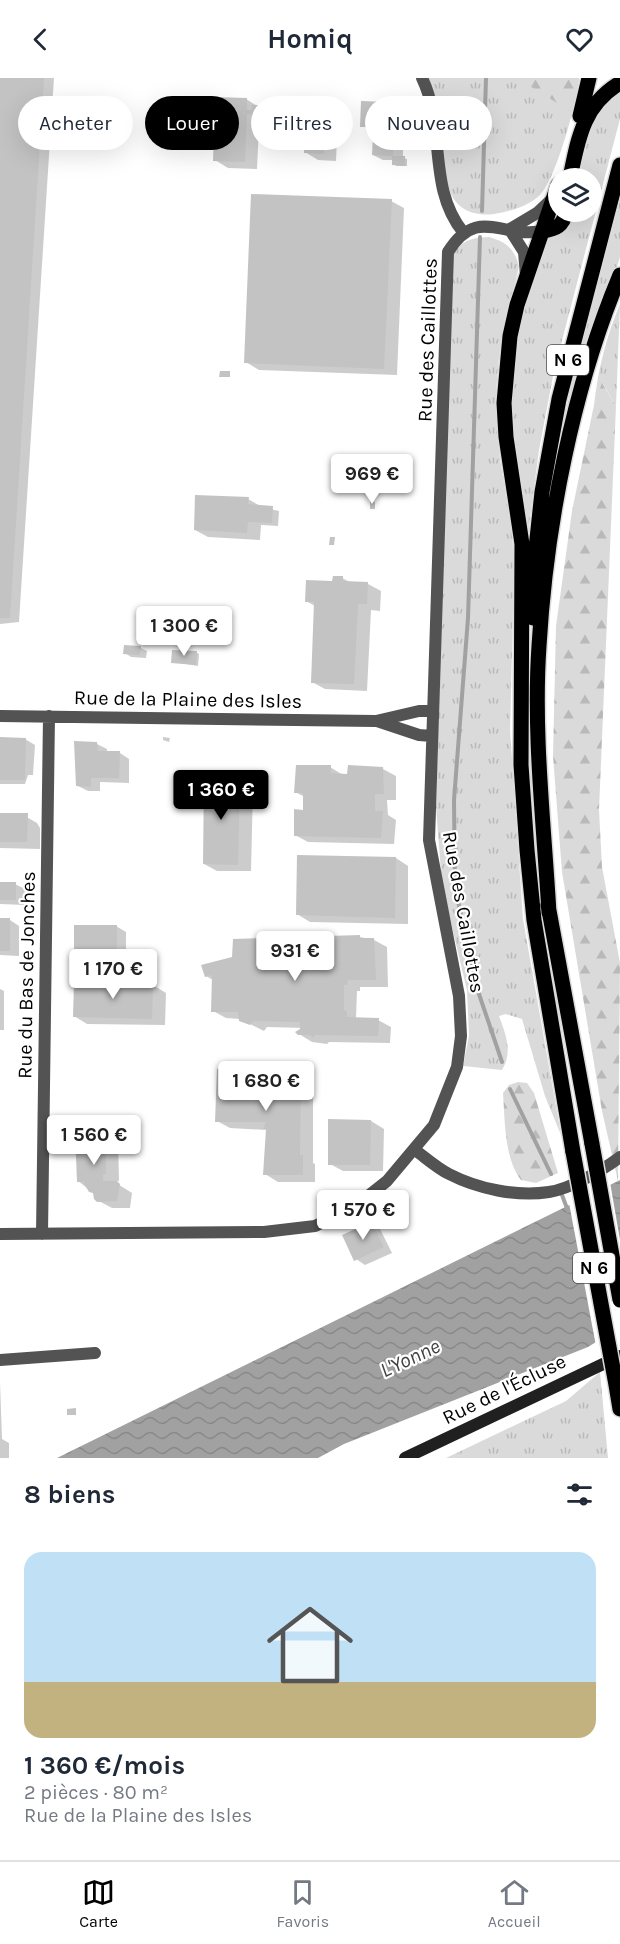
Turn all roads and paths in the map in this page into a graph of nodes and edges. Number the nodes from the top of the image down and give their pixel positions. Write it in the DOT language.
graph roads {
  1 [pos="422,78"];
  2 [pos="589,78"];
  3 [pos="620,83"];
  4 [pos="620,165"];
  5 [pos="563,168"];
  6 [pos="573,168"];
  7 [pos="548,200"];
  8 [pos="548,216"];
  9 [pos="563,222"];
  10 [pos="510,230"];
  11 [pos="543,231"];
  12 [pos="463,232"];
  13 [pos="620,275"];
  14 [pos="526,276"];
  15 [pos="536,558"];
  16 [pos="522,650"];
  17 [pos="433,711"];
  18 [pos="0,716"];
  19 [pos="50,716"];
  20 [pos="376,721"];
  21 [pos="432,736"];
  22 [pos="549,913"];
  23 [pos="415,1150"];
  24 [pos="620,1157"];
  25 [pos="0,1234"];
  26 [pos="42,1234"];
  27 [pos="620,1300"];
  28 [pos="95,1353"];
  29 [pos="620,1356"];
  30 [pos="0,1360"];
  31 [pos="620,1409"];
  32 [pos="405,1458"];
  1 -- 12 [label="street"];
  2 -- 5 [label="main road"];
  3 -- 6 [label="main road"];
  4 -- 15 [label="main road, N 6"];
  7 -- 10 [label="street"];
  8 -- 11 [label="main road"];
  9 -- 11 [label="main road"];
  10 -- 11 [label="street"];
  10 -- 12 [label="street"];
  10 -- 14 [label="street"];
  11 -- 14 [label="main road"];
  12 -- 17 [label="street, Rue des Caillottes"];
  13 -- 22 [label="main road"];
  14 -- 16 [label="main road"];
  15 -- 16 [label="main road, N 6"];
  15 -- 22 [label="main road, N 6"];
  16 -- 31 [label="main road, N 6, bridge"];
  17 -- 20 [label="street, Rue de la Plaine des Isles"];
  17 -- 21 [label="street, Rue des Caillottes"];
  18 -- 19 [label="street, Rue de la Plaine des Isles"];
  19 -- 20 [label="street, Rue de la Plaine des Isles"];
  19 -- 26 [label="street, Rue du Bas de Jonches"];
  20 -- 21 [label="street, Rue de la Plaine des Isles"];
  21 -- 23 [label="street, Rue des Caillottes"];
  22 -- 27 [label="main road, N 6, bridge"];
  23 -- 24 [label="street"];
  23 -- 26 [label="street, Rue des Caillottes"];
  25 -- 26 [label="street, Rue des Caillottes"];
  28 -- 30 [label="street"];
  29 -- 32 [label="street, Rue de l'Écluse"];
}
